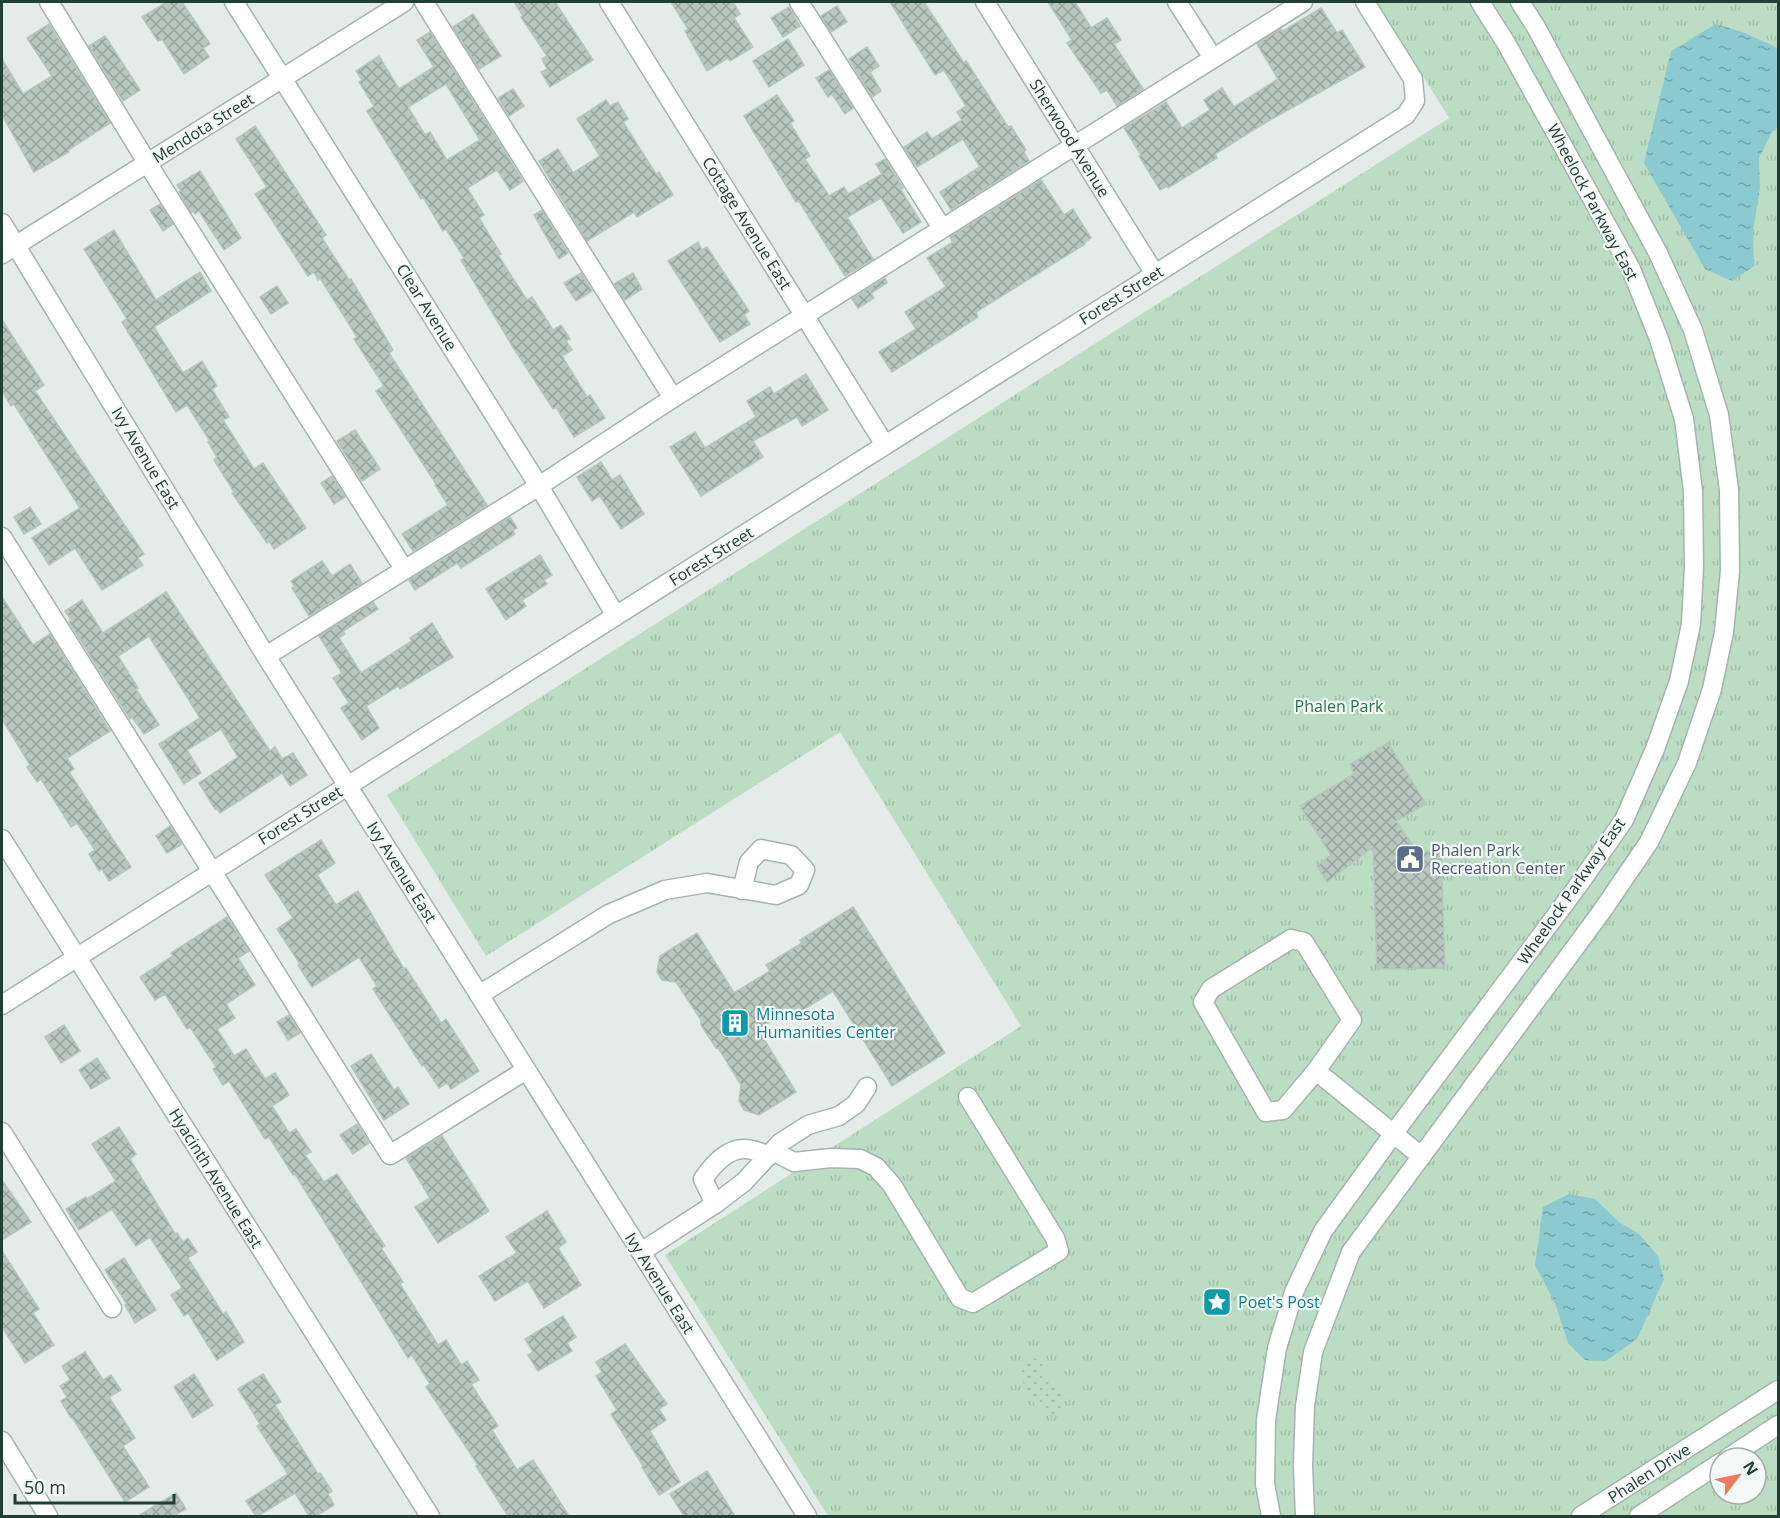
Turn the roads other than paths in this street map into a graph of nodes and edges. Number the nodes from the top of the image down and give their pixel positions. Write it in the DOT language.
graph roads {
  1 [pos="49,2"];
  2 [pos="234,2"];
  3 [pos="404,2"];
  4 [pos="424,2"];
  5 [pos="609,2"];
  6 [pos="799,2"];
  7 [pos="985,2"];
  8 [pos="1177,2"];
  9 [pos="1303,2"];
  10 [pos="1365,2"];
  11 [pos="1480,2"];
  12 [pos="1520,2"];
  13 [pos="1213,58"];
  14 [pos="283,78"];
  15 [pos="1074,145"];
  16 [pos="148,163"];
  17 [pos="2,223"];
  18 [pos="942,228"];
  19 [pos="9,250"];
  20 [pos="1155,274"];
  21 [pos="804,315"];
  22 [pos="673,398"];
  23 [pos="885,445"];
  24 [pos="539,486"];
  25 [pos="2,537"];
  26 [pos="404,569"];
  27 [pos="615,616"];
  28 [pos="266,656"];
  29 [pos="348,785"];
  30 [pos="2,839"];
  31 [pos="213,871"];
  32 [pos="742,890"];
  33 [pos="77,957"];
  34 [pos="479,995"];
  35 [pos="2,1005"];
  36 [pos="526,1070"];
  37 [pos="1316,1071"];
  38 [pos="867,1087"];
  39 [pos="968,1097"];
  40 [pos="2,1132"];
  41 [pos="1394,1133"];
  42 [pos="771,1154"];
  43 [pos="1421,1156"];
  44 [pos="715,1204"];
  45 [pos="641,1252"];
  46 [pos="112,1308"];
  47 [pos="1771,1394"];
  48 [pos="1779,1424"];
  49 [pos="2,1441"];
  50 [pos="1746,1446"];
  51 [pos="1708,1471"];
  52 [pos="48,1516"];
  53 [pos="430,1516"];
  54 [pos="807,1516"];
  55 [pos="1271,1516"];
  56 [pos="1305,1516"];
  57 [pos="1581,1516"];
  58 [pos="1639,1516"];
  1 -- 16 [label="street"];
  2 -- 14 [label="street, Clear Avenue"];
  3 -- 14 [label="street, Mendota Street"];
  4 -- 22 [label="street"];
  5 -- 21 [label="street, Cottage Avenue East"];
  6 -- 18 [label="street"];
  7 -- 15 [label="street, Sherwood Avenue"];
  8 -- 13 [label="street"];
  9 -- 13 [label="street"];
  10 -- 20 [label="street, Forest Street"];
  11 -- 41 [label="street, Wheelock Parkway East"];
  12 -- 43 [label="street, Wheelock Parkway East"];
  13 -- 15 [label="street"];
  14 -- 16 [label="street, Mendota Street"];
  14 -- 24 [label="street, Clear Avenue"];
  15 -- 18 [label="street"];
  15 -- 20 [label="street, Sherwood Avenue"];
  16 -- 19 [label="street, Mendota Street"];
  16 -- 26 [label="street"];
  17 -- 19 [label="street, Ivy Avenue East"];
  18 -- 21 [label="street"];
  19 -- 28 [label="street, Ivy Avenue East"];
  20 -- 23 [label="street, Forest Street"];
  21 -- 22 [label="street"];
  21 -- 23 [label="street, Cottage Avenue East"];
  22 -- 24 [label="street"];
  23 -- 27 [label="street, Forest Street"];
  24 -- 26 [label="street"];
  24 -- 27 [label="street, Clear Avenue"];
  25 -- 31 [label="street"];
  26 -- 28 [label="street"];
  27 -- 29 [label="street, Forest Street"];
  28 -- 29 [label="street, Ivy Avenue East"];
  29 -- 31 [label="street, Forest Street"];
  29 -- 34 [label="street, Ivy Avenue East"];
  30 -- 33 [label="street, Hyacinth Avenue East"];
  31 -- 33 [label="street, Forest Street"];
  31 -- 36 [label="street"];
  32 -- 34 [label="street"];
  33 -- 35 [label="street, Forest Street"];
  33 -- 53 [label="street, Hyacinth Avenue East"];
  34 -- 36 [label="street, Ivy Avenue East"];
  36 -- 45 [label="street, Ivy Avenue East"];
  37 -- 37 [label="street"];
  37 -- 41 [label="street"];
  38 -- 42 [label="street"];
  39 -- 42 [label="street"];
  40 -- 46 [label="street"];
  41 -- 43 [label="street"];
  41 -- 55 [label="street, Wheelock Parkway East"];
  42 -- 44 [label="street"];
  42 -- 44 [label="street"];
  43 -- 56 [label="street, Wheelock Parkway East"];
  44 -- 45 [label="street"];
  45 -- 54 [label="street, Ivy Avenue East"];
  47 -- 48 [label="street"];
  47 -- 57 [label="street, Phalen Drive"];
  48 -- 50 [label="street"];
  49 -- 52 [label="street"];
  51 -- 58 [label="street, Phalen Drive"];
}
